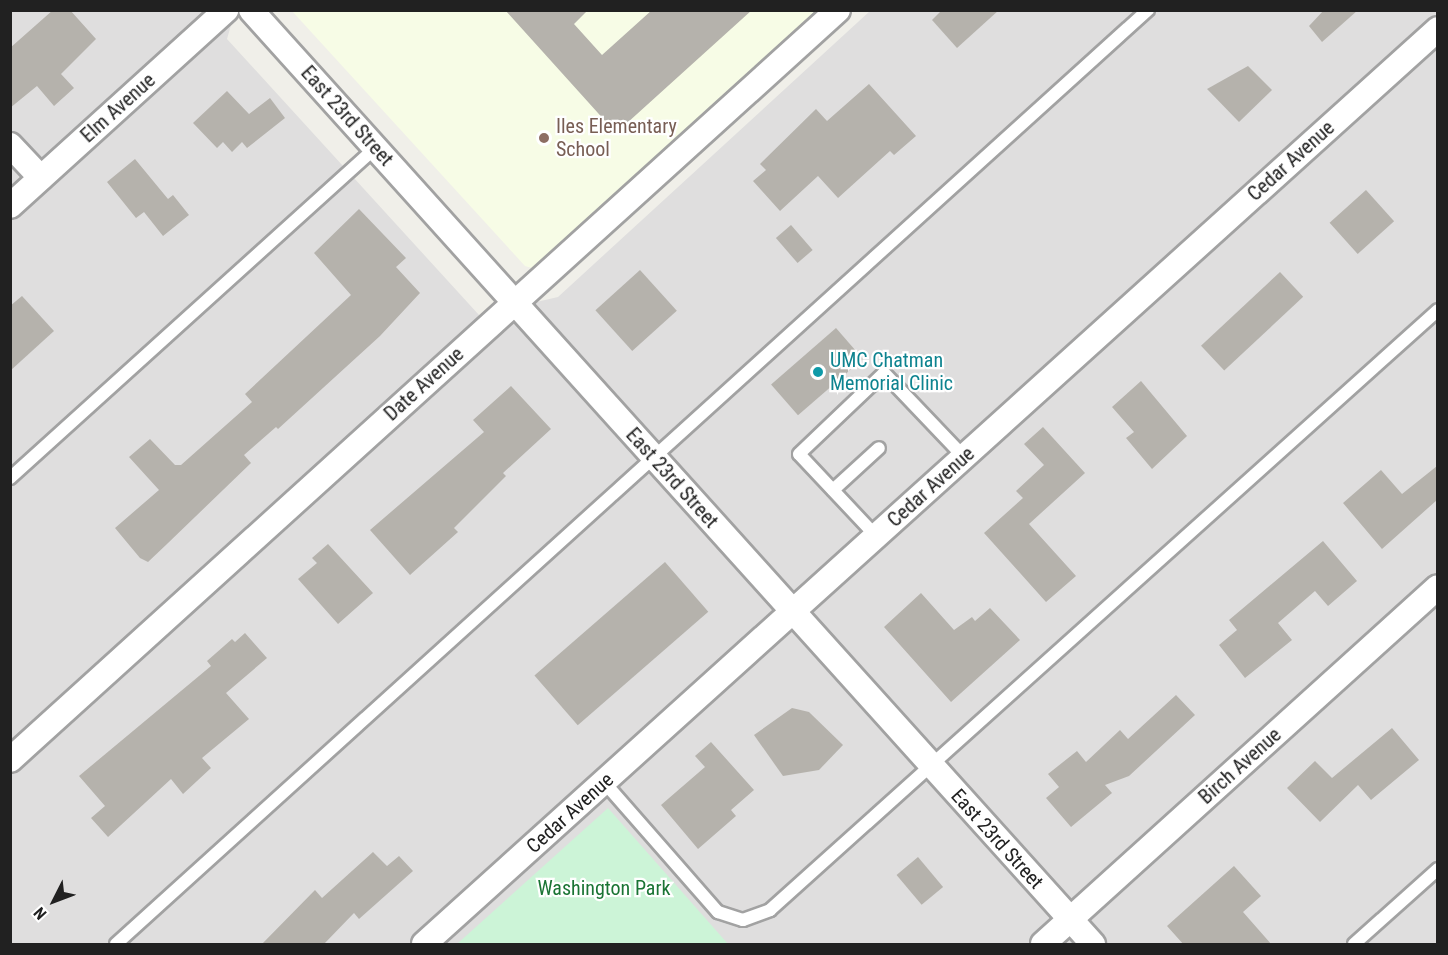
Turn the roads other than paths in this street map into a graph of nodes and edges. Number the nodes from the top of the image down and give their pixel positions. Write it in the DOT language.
graph roads {
  1 [pos="226,10"];
  2 [pos="251,10"];
  3 [pos="838,10"];
  4 [pos="1148,10"];
  5 [pos="1437,28"];
  6 [pos="10,145"];
  7 [pos="375,148"];
  8 [pos="41,178"];
  9 [pos="10,206"];
  10 [pos="514,302"];
  11 [pos="1437,310"];
  12 [pos="879,448"];
  13 [pos="964,456"];
  14 [pos="655,459"];
  15 [pos="10,478"];
  16 [pos="833,490"];
  17 [pos="876,536"];
  18 [pos="1437,587"];
  19 [pos="793,612"];
  20 [pos="10,760"];
  21 [pos="931,765"];
  22 [pos="604,782"];
  23 [pos="1437,869"];
  24 [pos="1070,920"];
  25 [pos="117,945"];
  26 [pos="424,945"];
  27 [pos="1043,945"];
  28 [pos="1093,945"];
  29 [pos="1353,945"];
  1 -- 8 [label="street, Elm Avenue"];
  2 -- 7 [label="street, East 23rd Street"];
  3 -- 10 [label="street, Date Avenue"];
  4 -- 14 [label="lane"];
  5 -- 13 [label="street, Cedar Avenue"];
  6 -- 8 [label="street"];
  7 -- 10 [label="street, East 23rd Street"];
  7 -- 15 [label="lane"];
  8 -- 9 [label="street, Elm Avenue"];
  10 -- 14 [label="street, East 23rd Street"];
  10 -- 20 [label="street, Date Avenue"];
  11 -- 21 [label="lane"];
  12 -- 16 [label="lane"];
  13 -- 16 [label="lane"];
  13 -- 17 [label="street, Cedar Avenue"];
  14 -- 19 [label="street, East 23rd Street"];
  14 -- 25 [label="lane"];
  16 -- 17 [label="lane"];
  17 -- 19 [label="street, Cedar Avenue"];
  18 -- 24 [label="street, Birch Avenue"];
  19 -- 21 [label="street, East 23rd Street"];
  19 -- 22 [label="street, Cedar Avenue"];
  21 -- 22 [label="lane"];
  21 -- 24 [label="street, East 23rd Street"];
  22 -- 26 [label="street, Cedar Avenue"];
  23 -- 29 [label="lane"];
  24 -- 27 [label="street, Birch Avenue"];
  24 -- 28 [label="street, East 23rd Street"];
}
